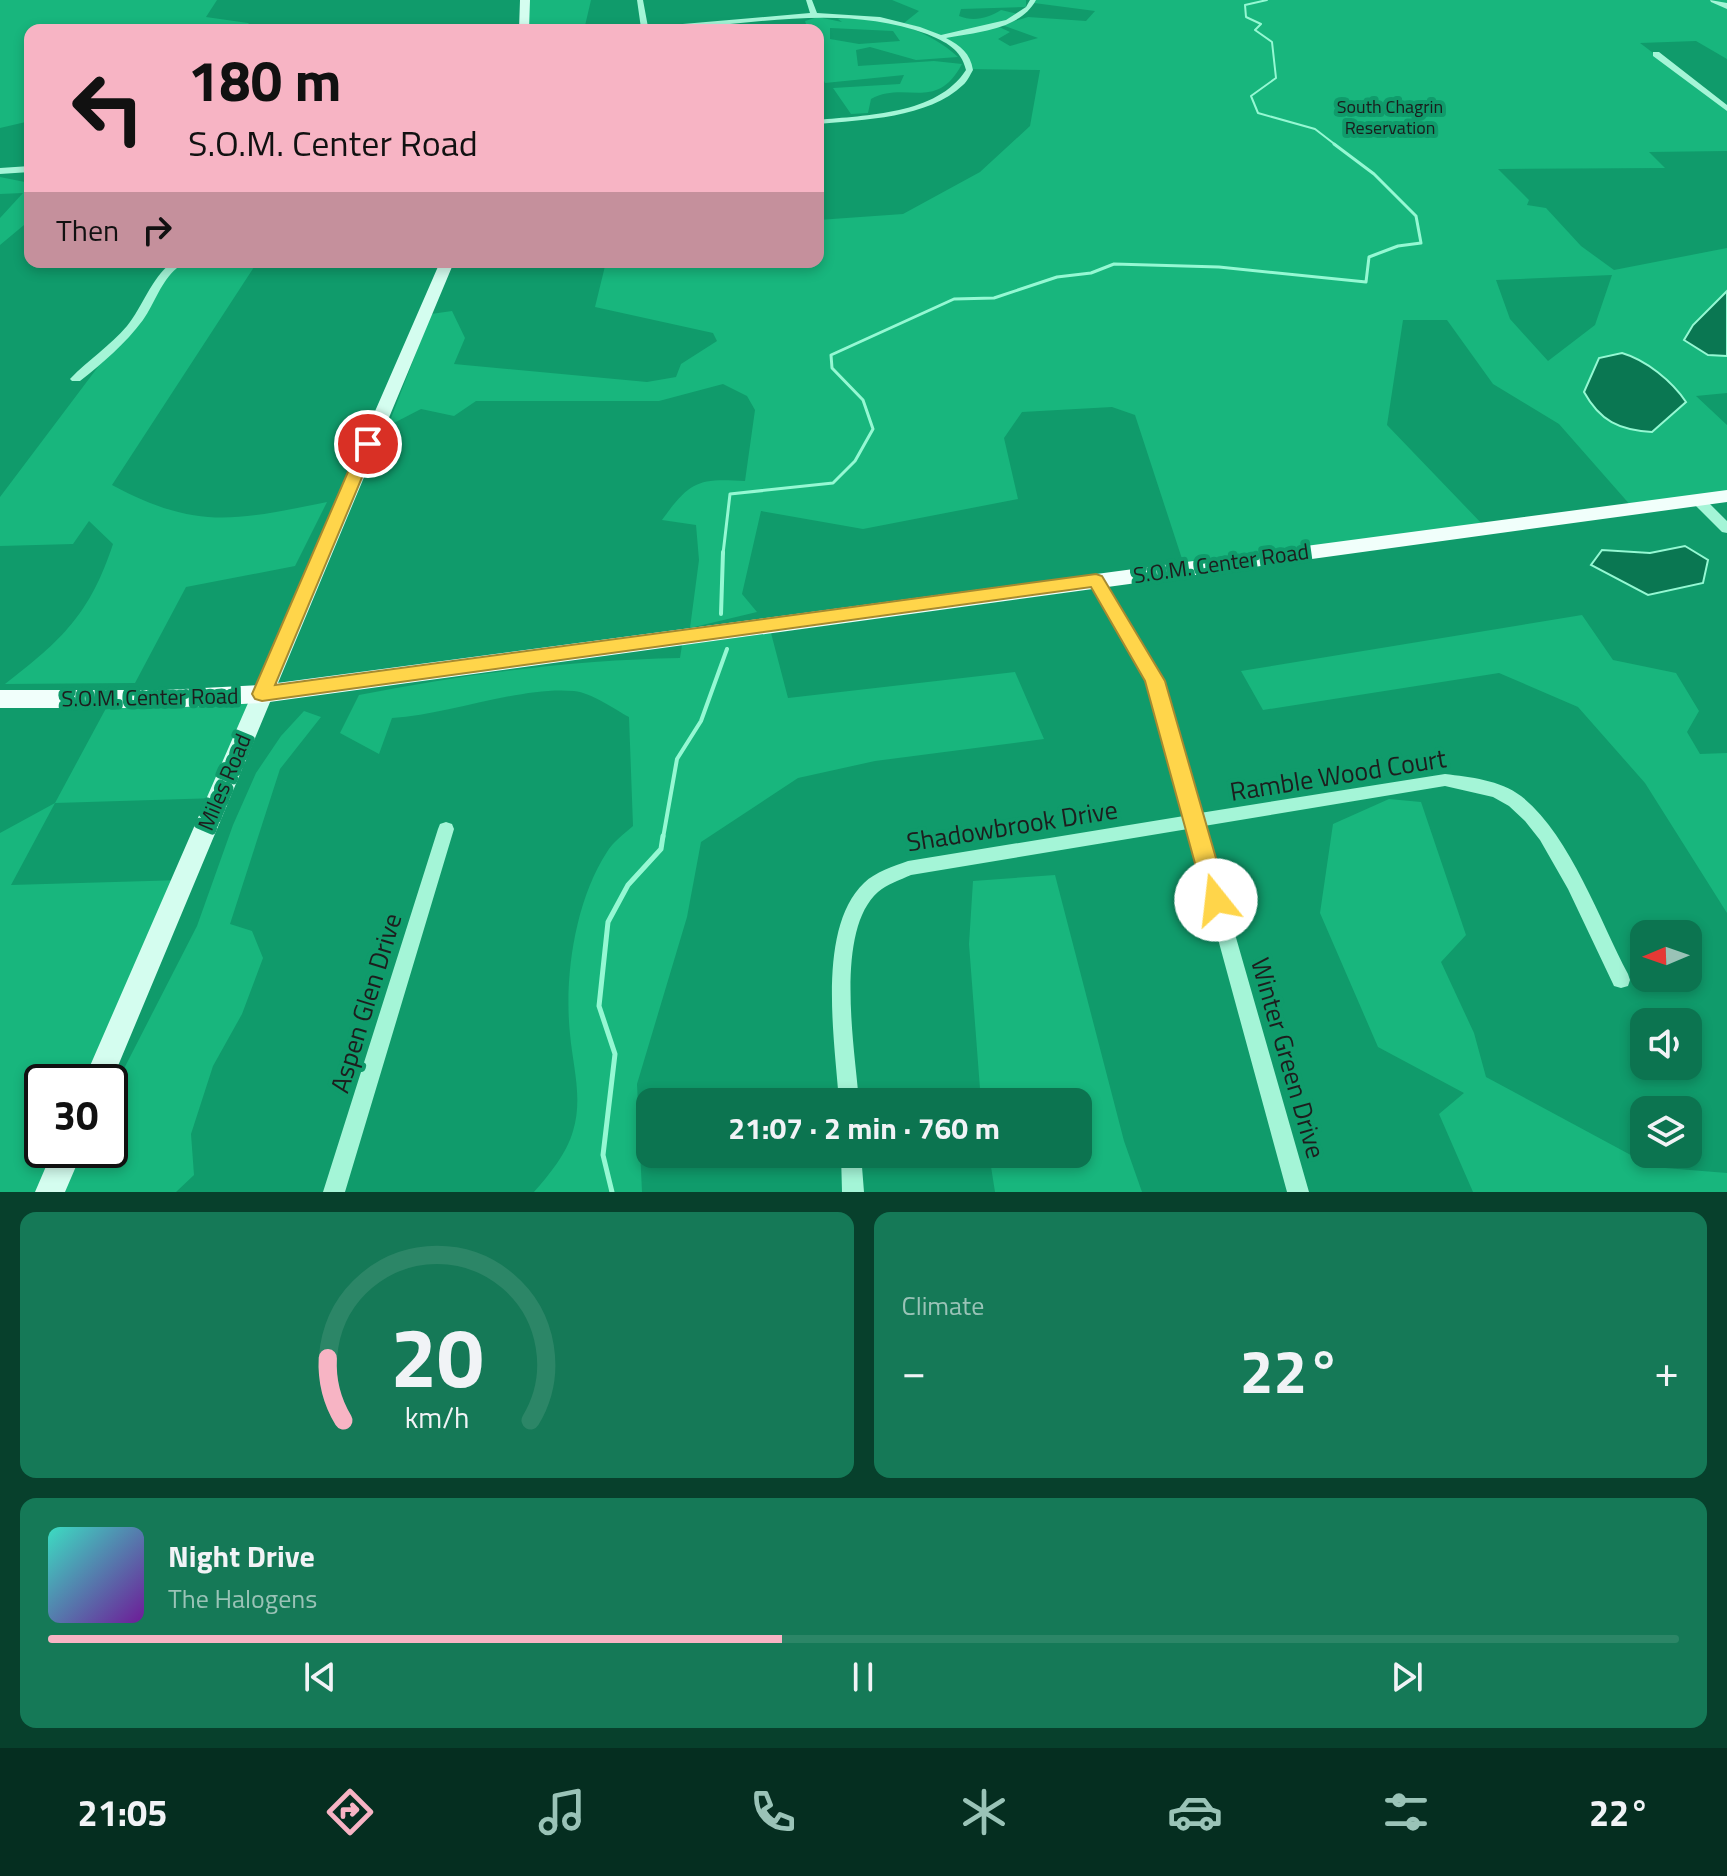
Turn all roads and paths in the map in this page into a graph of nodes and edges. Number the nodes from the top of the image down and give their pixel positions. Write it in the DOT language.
graph roads {
  1 [pos="525,0"];
  2 [pos="640,0"];
  3 [pos="809,0"];
  4 [pos="1033,0"];
  5 [pos="1714,0"];
  6 [pos="1727,6"];
  7 [pos="814,16"];
  8 [pos="524,24"];
  9 [pos="643,24"];
  10 [pos="717,24"];
  11 [pos="944,36"];
  12 [pos="1656,54"];
  13 [pos="1727,109"];
  14 [pos="824,121"];
  15 [pos="24,169"];
  16 [pos="0,171"];
  17 [pos="172,268"];
  18 [pos="444,268"];
  19 [pos="76,379"];
  20 [pos="1727,496"];
  21 [pos="1698,500"];
  22 [pos="1727,529"];
  23 [pos="1096,580"];
  24 [pos="262,694"];
  25 [pos="0,699"];
  26 [pos="1195,824"];
  27 [pos="446,829"];
  28 [pos="1621,980"];
  29 [pos="105,1064"];
  30 [pos="848,1088"];
  31 [pos="60,1168"];
  32 [pos="852,1168"];
  33 [pos="50,1192"];
  34 [pos="334,1192"];
  35 [pos="853,1192"];
  36 [pos="1298,1192"];
  1 -- 8 [label="main road"];
  2 -- 9 [label="street"];
  3 -- 7 [label="street"];
  4 -- 11 [label="street"];
  5 -- 6 [label="street"];
  7 -- 10 [label="street"];
  7 -- 11 [label="street"];
  11 -- 14 [label="street"];
  12 -- 13 [label="street"];
  15 -- 16 [label="street"];
  17 -- 19 [label="street"];
  18 -- 24 [label="main road, Miles Road"];
  20 -- 21 [label="main road, S.O.M. Center Road"];
  21 -- 22 [label="street"];
  21 -- 23 [label="main road, S.O.M. Center Road"];
  23 -- 24 [label="main road, S.O.M. Center Road"];
  23 -- 26 [label="street, Winter Green Drive"];
  24 -- 25 [label="main road, S.O.M. Center Road"];
  24 -- 29 [label="main road, Miles Road"];
  26 -- 28 [label="street, Ramble Wood Court"];
  26 -- 30 [label="street, Shadowbrook Drive"];
  26 -- 36 [label="street, Winter Green Drive"];
  27 -- 34 [label="street, Aspen Glen Drive"];
  31 -- 33 [label="main road"];
  32 -- 35 [label="street"];
}
